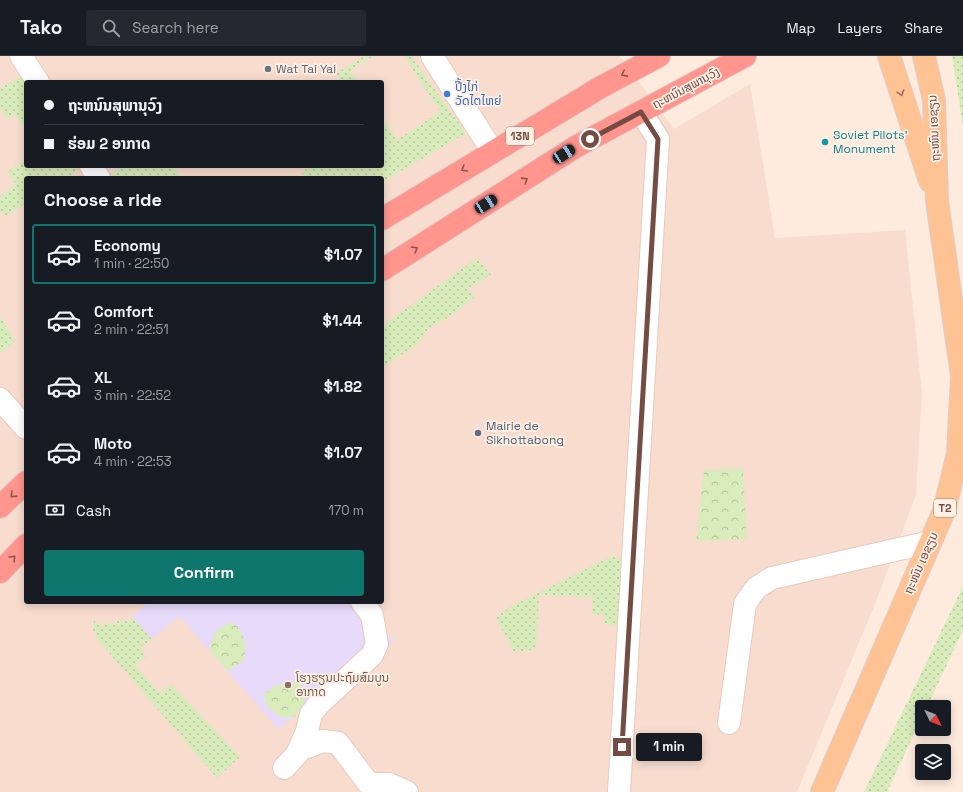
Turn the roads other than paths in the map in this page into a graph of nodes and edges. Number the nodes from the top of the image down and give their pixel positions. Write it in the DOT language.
graph roads {
  1 [pos="21,56"];
  2 [pos="432,56"];
  3 [pos="659,56"];
  4 [pos="745,56"];
  5 [pos="889,56"];
  6 [pos="924,56"];
  7 [pos="37,80"];
  8 [pos="641,112"];
  9 [pos="493,152"];
  10 [pos="936,202"];
  11 [pos="384,218"];
  12 [pos="384,269"];
  13 [pos="0,399"];
  14 [pos="24,426"];
  15 [pos="24,484"];
  16 [pos="0,507"];
  17 [pos="930,542"];
  18 [pos="24,547"];
  19 [pos="0,572"];
  20 [pos="364,604"];
  21 [pos="729,723"];
  22 [pos="299,750"];
  23 [pos="284,768"];
  24 [pos="407,792"];
  25 [pos="619,792"];
  26 [pos="822,792"];
  1 -- 7 [label="street"];
  2 -- 9 [label="street"];
  3 -- 9 [label="highway, 13N, one-way"];
  4 -- 8 [label="highway, ຖະຫນົນສຸພານຸວົງ"];
  5 -- 10 [label="main road, ຖະໜົນ ເອຊຽນ, one-way"];
  6 -- 10 [label="main road, ຖະໜົນ ເອຊຽນ"];
  12 -- 8 [label="highway, ຖະຫນົນສຸພານຸວົງ, one-way"];
  8 -- 25 [label="street"];
  9 -- 11 [label="highway, 13N, one-way"];
  10 -- 17 [label="main road, ຖະໜົນ ເອຊຽນ / T2"];
  13 -- 14 [label="street"];
  15 -- 16 [label="highway, one-way"];
  17 -- 21 [label="street"];
  17 -- 26 [label="main road, ຖະໜົນ ເອຊຽນ / T2"];
  19 -- 18 [label="highway, one-way"];
  20 -- 22 [label="street"];
  22 -- 23 [label="street"];
  22 -- 24 [label="street"];
}
